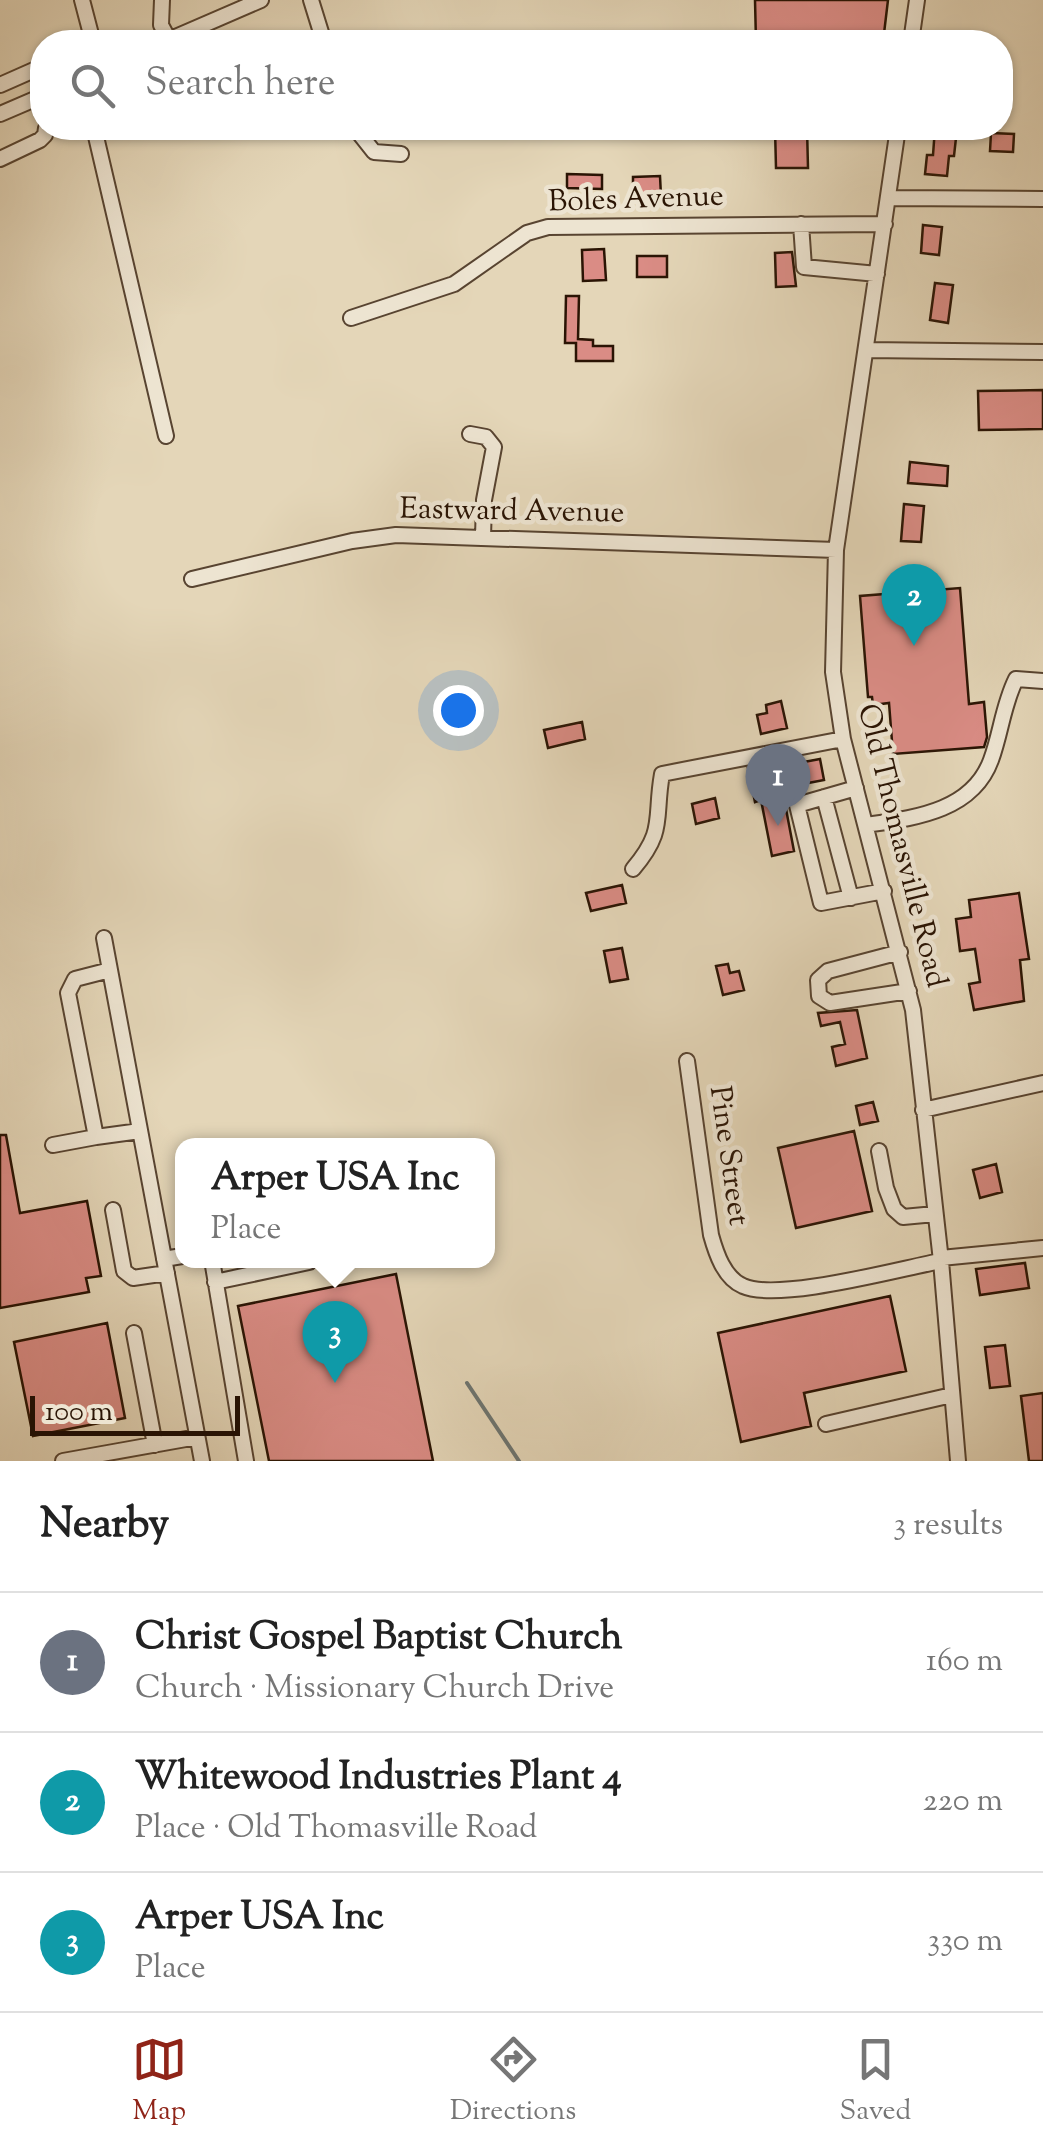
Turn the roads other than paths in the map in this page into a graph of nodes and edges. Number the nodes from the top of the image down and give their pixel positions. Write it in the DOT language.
graph roads {
  1 [pos="82,0"];
  2 [pos="162,0"];
  3 [pos="261,0"];
  4 [pos="311,0"];
  5 [pos="917,0"];
  6 [pos="91,30"];
  7 [pos="162,30"];
  8 [pos="193,30"];
  9 [pos="320,30"];
  10 [pos="912,30"];
  11 [pos="30,72"];
  12 [pos="0,85"];
  13 [pos="30,101"];
  14 [pos="0,114"];
  15 [pos="40,140"];
  16 [pos="97,140"];
  17 [pos="364,140"];
  18 [pos="896,140"];
  19 [pos="400,154"];
  20 [pos="0,159"];
  21 [pos="888,198"];
  22 [pos="1043,199"];
  23 [pos="801,224"];
  24 [pos="885,224"];
  25 [pos="877,274"];
  26 [pos="351,318"];
  27 [pos="866,350"];
  28 [pos="1043,352"];
  29 [pos="470,434"];
  30 [pos="166,436"];
  31 [pos="483,538"];
  32 [pos="836,550"];
  33 [pos="192,580"];
  34 [pos="1043,681"];
  35 [pos="843,739"];
  36 [pos="856,788"];
  37 [pos="824,797"];
  38 [pos="866,825"];
  39 [pos="634,869"];
  40 [pos="884,891"];
  41 [pos="850,898"];
  42 [pos="104,938"];
  43 [pos="900,952"];
  44 [pos="110,970"];
  45 [pos="909,991"];
  46 [pos="687,1061"];
  47 [pos="1043,1083"];
  48 [pos="923,1110"];
  49 [pos="140,1132"];
  50 [pos="96,1137"];
  51 [pos="53,1145"];
  52 [pos="879,1151"];
  53 [pos="113,1210"];
  54 [pos="935,1214"];
  55 [pos="1043,1248"];
  56 [pos="941,1259"];
  57 [pos="175,1260"];
  58 [pos="165,1266"];
  59 [pos="213,1268"];
  60 [pos="282,1268"];
  61 [pos="215,1282"];
  62 [pos="134,1333"];
  63 [pos="952,1394"];
  64 [pos="826,1424"];
  65 [pos="198,1437"];
  66 [pos="155,1444"];
  67 [pos="63,1461"];
  68 [pos="202,1461"];
  69 [pos="246,1461"];
  70 [pos="958,1461"];
  1 -- 6 [label="street"];
  2 -- 7 [label="street"];
  3 -- 8 [label="street"];
  4 -- 9 [label="street"];
  5 -- 10 [label="street"];
  11 -- 12 [label="street"];
  13 -- 14 [label="street"];
  15 -- 20 [label="street"];
  16 -- 30 [label="street"];
  17 -- 19 [label="street"];
  18 -- 21 [label="street, Old Thomasville Road"];
  21 -- 22 [label="street"];
  21 -- 24 [label="street, Old Thomasville Road"];
  23 -- 24 [label="street, Boles Avenue"];
  23 -- 25 [label="street"];
  23 -- 26 [label="street, Boles Avenue"];
  24 -- 25 [label="street, Old Thomasville Road"];
  25 -- 27 [label="street, Old Thomasville Road"];
  27 -- 28 [label="street"];
  27 -- 32 [label="street, Old Thomasville Road"];
  29 -- 31 [label="street"];
  31 -- 32 [label="street, Eastward Avenue"];
  31 -- 33 [label="street, Eastward Avenue"];
  32 -- 35 [label="street, Old Thomasville Road"];
  34 -- 38 [label="street"];
  35 -- 36 [label="street, Old Thomasville Road"];
  35 -- 39 [label="street"];
  36 -- 37 [label="street"];
  36 -- 38 [label="street, Old Thomasville Road"];
  37 -- 41 [label="street"];
  37 -- 41 [label="street"];
  38 -- 40 [label="street, Old Thomasville Road"];
  40 -- 41 [label="street"];
  40 -- 43 [label="street, Old Thomasville Road"];
  42 -- 44 [label="street"];
  43 -- 45 [label="street, Old Thomasville Road"];
  43 -- 45 [label="street"];
  44 -- 49 [label="street"];
  44 -- 50 [label="street"];
  45 -- 48 [label="street, Old Thomasville Road"];
  46 -- 56 [label="street, Pine Street"];
  47 -- 48 [label="street"];
  48 -- 54 [label="street, Old Thomasville Road"];
  49 -- 50 [label="street"];
  49 -- 58 [label="street"];
  50 -- 51 [label="street"];
  52 -- 54 [label="street"];
  53 -- 58 [label="street"];
  54 -- 56 [label="street, Old Thomasville Road"];
  55 -- 56 [label="street, Pine Street"];
  56 -- 63 [label="street, Old Thomasville Road"];
  57 -- 58 [label="street"];
  58 -- 65 [label="street"];
  59 -- 61 [label="street"];
  60 -- 61 [label="street"];
  61 -- 69 [label="street"];
  62 -- 66 [label="street"];
  63 -- 64 [label="street"];
  63 -- 70 [label="street, Old Thomasville Road"];
  65 -- 66 [label="street"];
  65 -- 68 [label="street"];
  66 -- 67 [label="street"];
}
